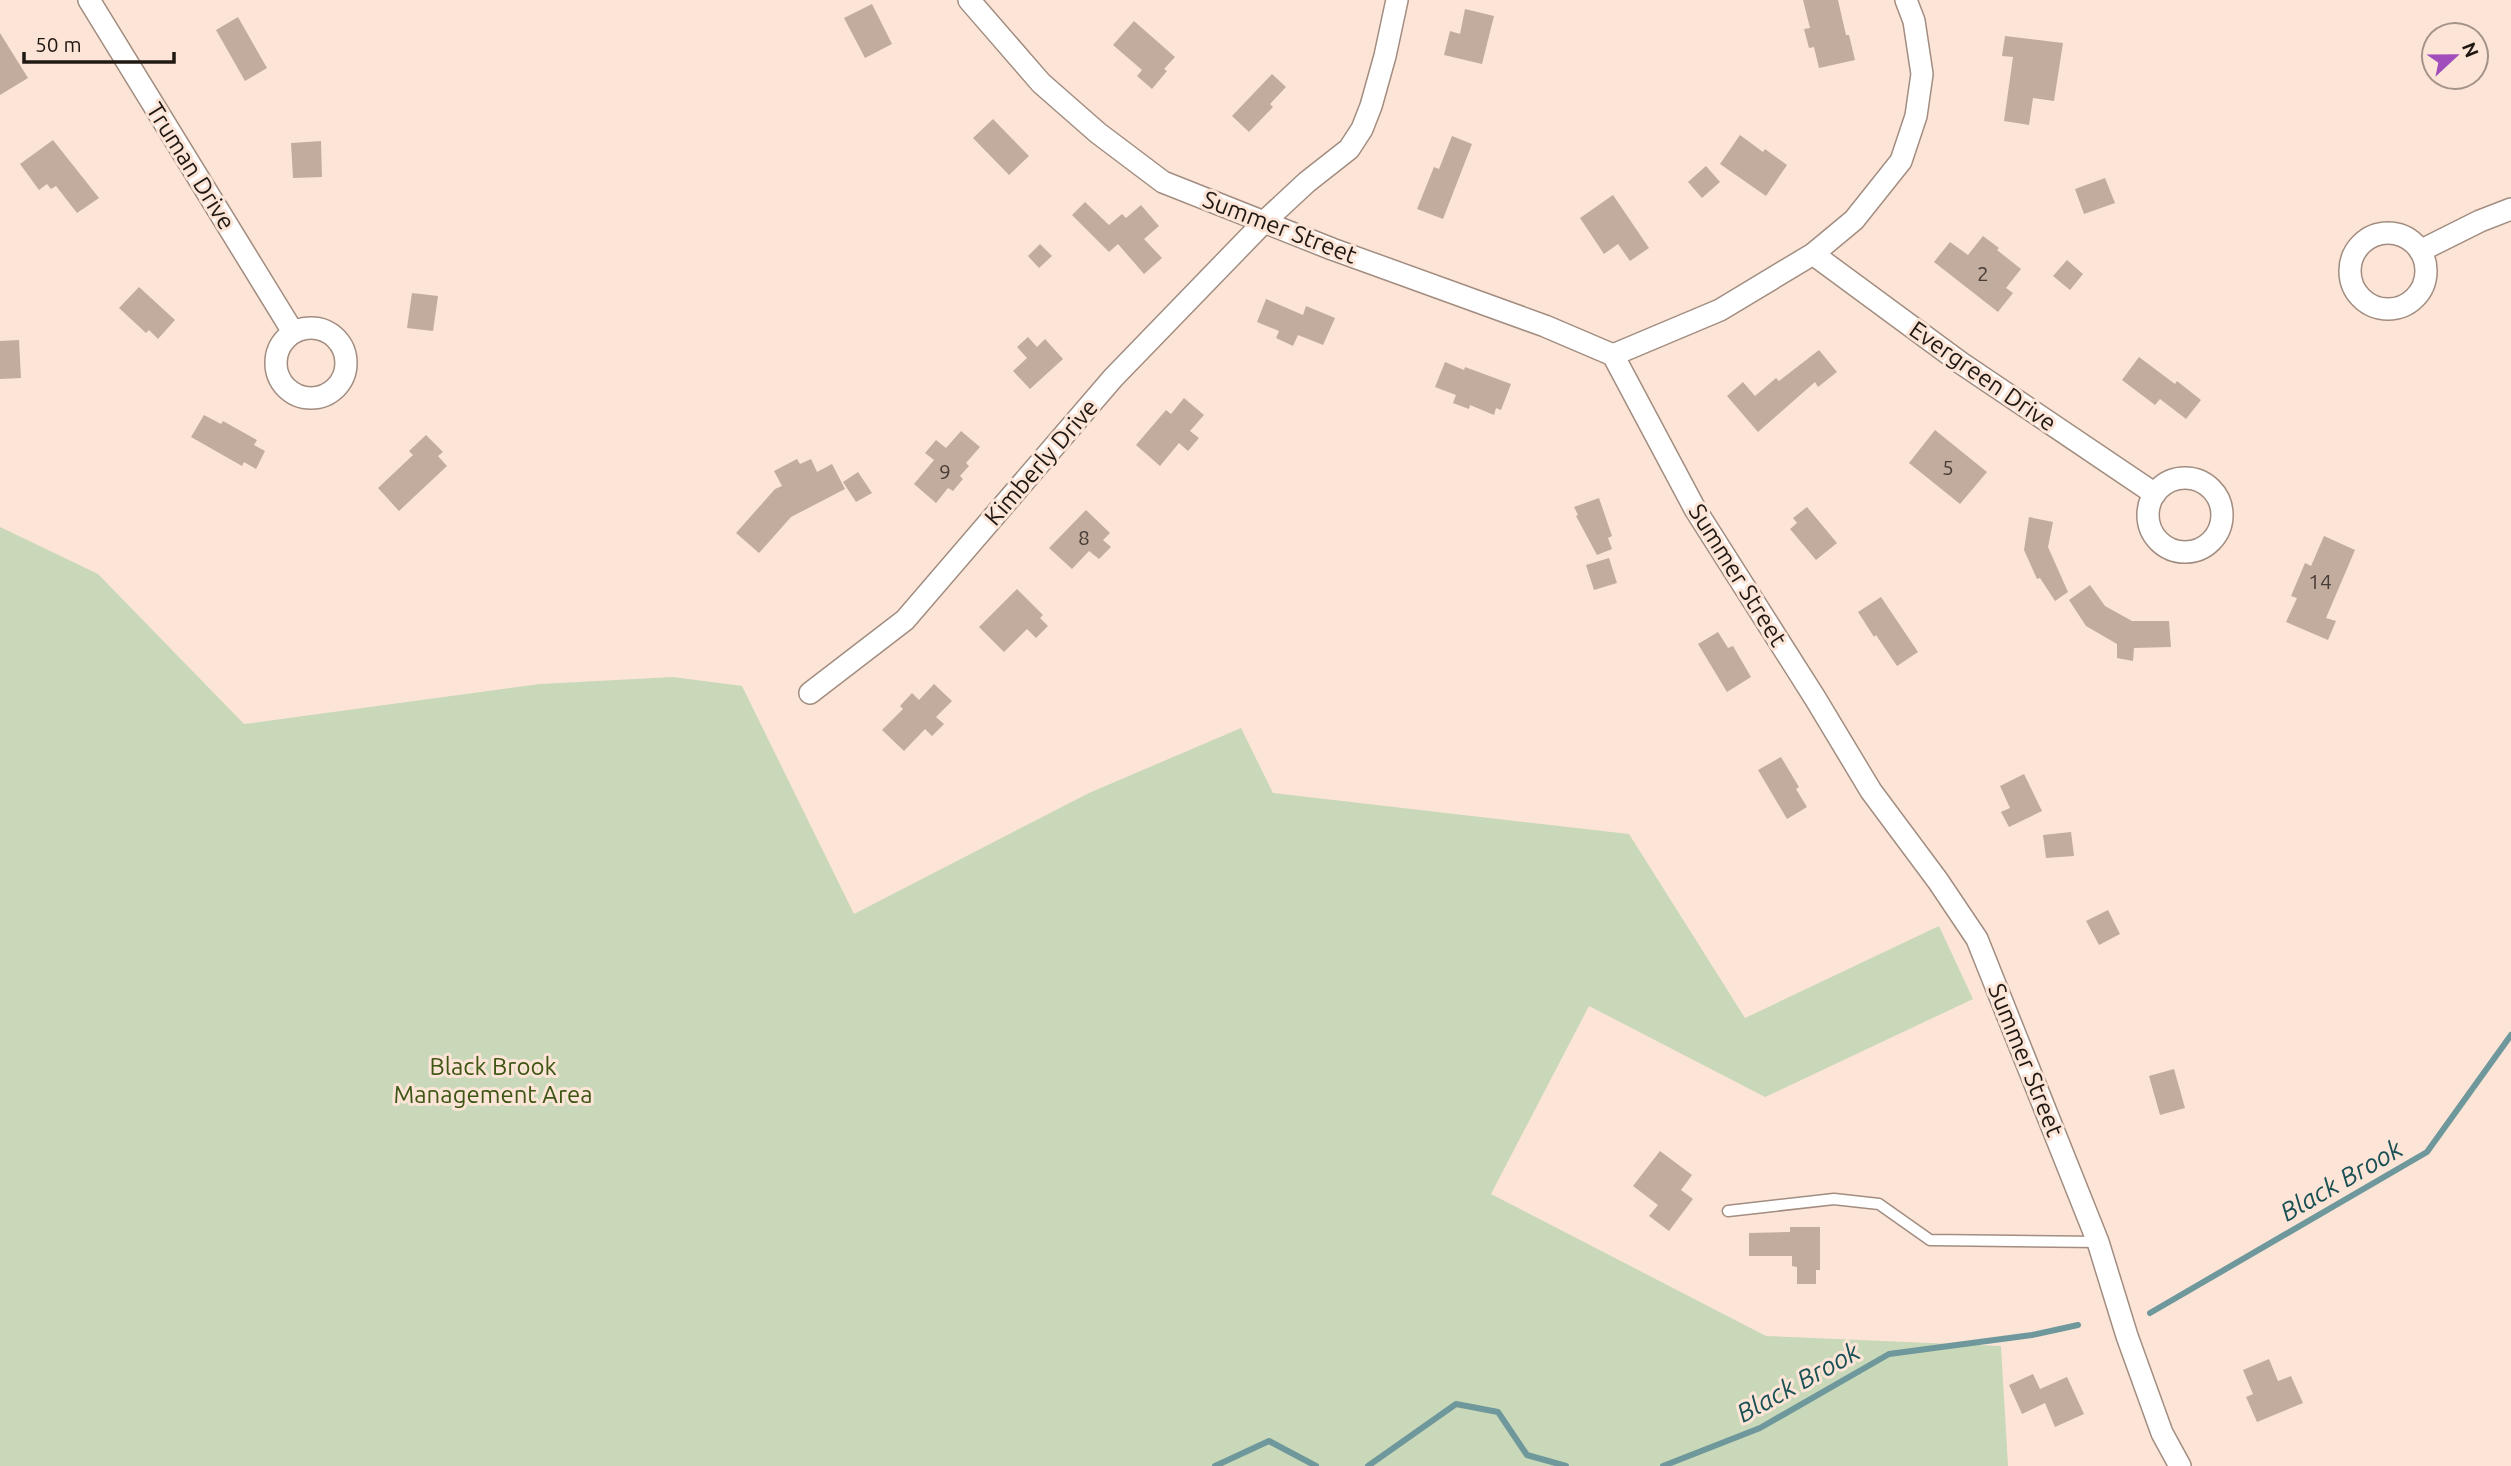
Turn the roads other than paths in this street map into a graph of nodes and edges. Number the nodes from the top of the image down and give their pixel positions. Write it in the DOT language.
graph roads {
  1 [pos="89,0"];
  2 [pos="969,0"];
  3 [pos="1397,0"];
  4 [pos="1906,0"];
  5 [pos="2511,209"];
  6 [pos="1265,221"];
  7 [pos="2420,251"];
  8 [pos="1812,254"];
  9 [pos="293,332"];
  10 [pos="1613,355"];
  11 [pos="2155,494"];
  12 [pos="810,693"];
  13 [pos="1728,1211"];
  14 [pos="2098,1242"];
  15 [pos="2180,1466"];
  1 -- 9 [label="street, Truman Drive"];
  2 -- 6 [label="street, Summer Street"];
  3 -- 6 [label="street, Kimberly Drive"];
  4 -- 8 [label="street"];
  5 -- 7 [label="street"];
  6 -- 10 [label="street, Summer Street"];
  6 -- 12 [label="street, Kimberly Drive"];
  8 -- 10 [label="street"];
  8 -- 11 [label="street, Evergreen Drive"];
  10 -- 14 [label="street, Summer Street"];
  13 -- 14 [label="lane"];
  14 -- 15 [label="street, Summer Street"];
}
